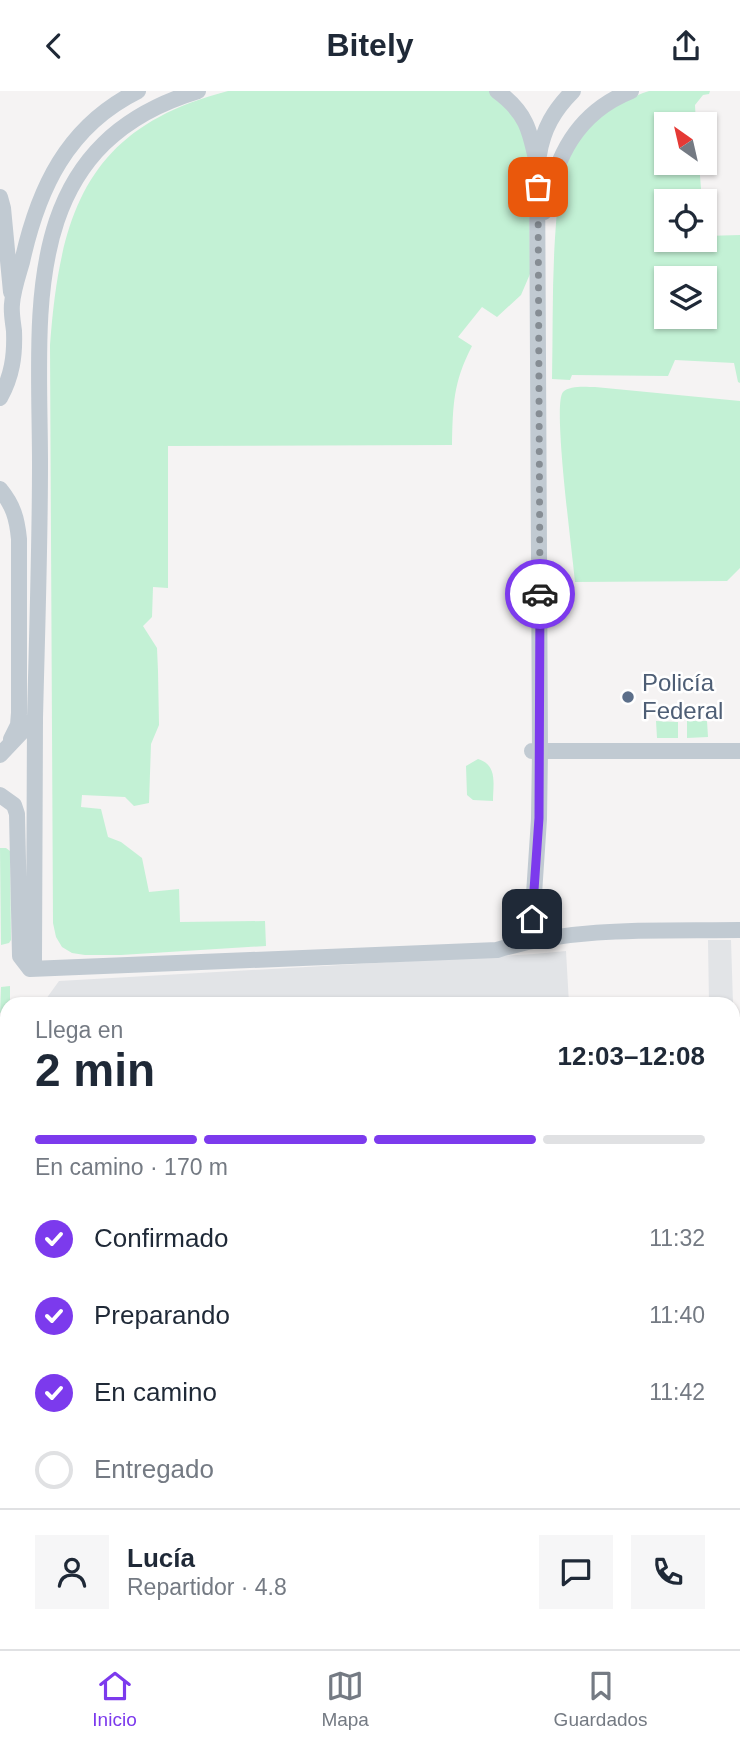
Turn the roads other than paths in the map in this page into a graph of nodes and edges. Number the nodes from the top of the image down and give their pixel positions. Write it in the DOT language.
graph roads {
  1 [pos="138,91"];
  2 [pos="198,91"];
  3 [pos="497,91"];
  4 [pos="573,91"];
  5 [pos="631,91"];
  6 [pos="537,164"];
  7 [pos="0,197"];
  8 [pos="539,235"];
  9 [pos="12,304"];
  10 [pos="0,398"];
  11 [pos="0,489"];
  12 [pos="35,718"];
  13 [pos="535,751"];
  14 [pos="740,751"];
  15 [pos="0,755"];
  16 [pos="0,795"];
  17 [pos="740,930"];
  18 [pos="531,939"];
  19 [pos="30,969"];
  1 -- 9 [label="street"];
  2 -- 12 [label="street"];
  3 -- 6 [label="street"];
  4 -- 6 [label="street"];
  5 -- 8 [label="street"];
  6 -- 8 [label="street"];
  7 -- 9 [label="street"];
  8 -- 13 [label="street"];
  9 -- 10 [label="street"];
  11 -- 15 [label="street"];
  12 -- 15 [label="street"];
  12 -- 19 [label="street"];
  13 -- 14 [label="street"];
  13 -- 18 [label="street"];
  16 -- 19 [label="street"];
  17 -- 18 [label="street"];
  18 -- 19 [label="street"];
}
